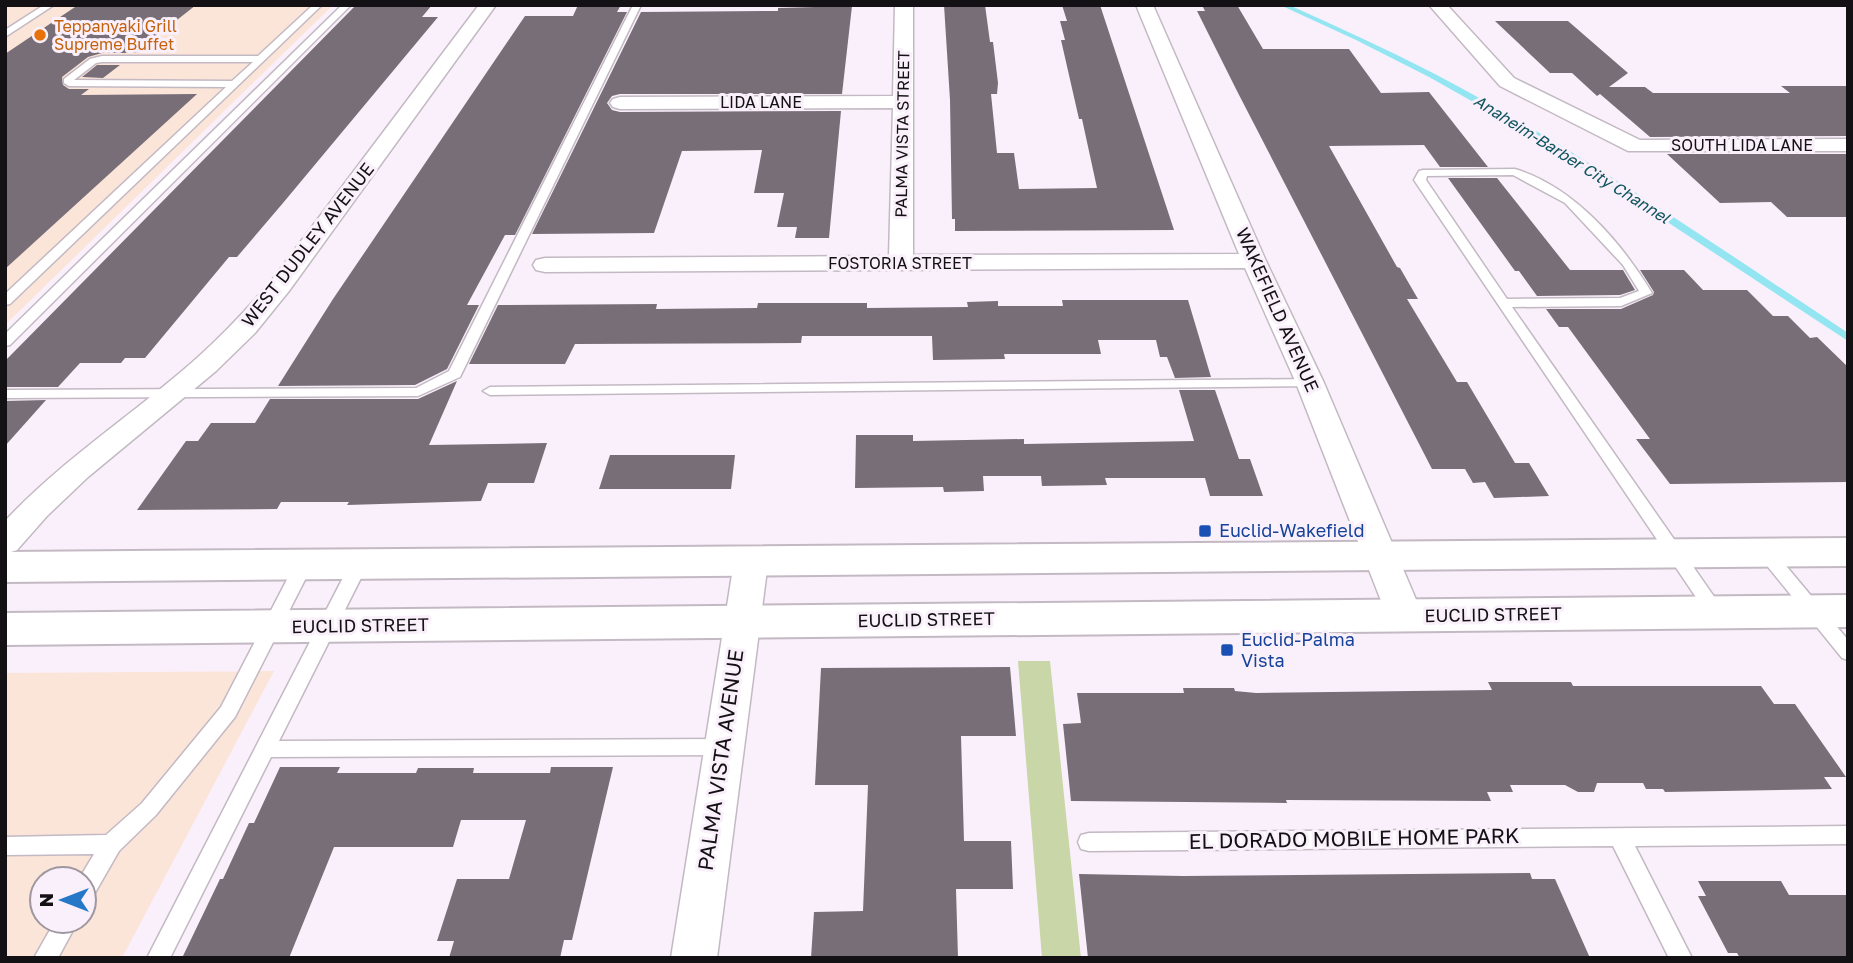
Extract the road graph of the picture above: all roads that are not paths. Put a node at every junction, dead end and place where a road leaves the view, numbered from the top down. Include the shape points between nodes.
1 (50, 5) edge
2 (318, 5) edge
3 (347, 5) edge
4 (488, 5) edge
5 (638, 5) edge
6 (904, 5) edge
7 (1144, 5) edge
8 (1437, 5) edge
9 (5, 34) edge
10 (261, 59) junction
11 (235, 84) junction
12 (903, 102) junction
13 (620, 103) dead end
14 (1848, 145) edge
15 (1254, 261) junction
16 (901, 263) junction
17 (545, 265) dead end
18 (5, 301) edge
19 (1503, 303) junction
20 (5, 342) edge
21 (1310, 383) junction
22 (490, 391) dead end
23 (173, 392) junction
24 (5, 394) edge
25 (5, 542) edge
26 (1848, 552) edge
27 (1766, 553) junction
28 (1674, 554) junction
29 (1380, 556) junction
30 (751, 562) junction
31 (303, 566) junction
32 (358, 566) junction
33 (5, 567) edge
34 (1831, 612) edge
35 (1716, 613) junction
36 (1405, 616) junction
37 (741, 622) junction
38 (328, 626) junction
39 (272, 627) junction
40 (5, 629) edge
41 (1848, 653) edge
42 (723, 747) junction
43 (265, 749) junction
44 (1848, 835) edge
45 (1619, 836) junction
46 (1089, 842) dead end
47 (111, 844) junction
48 (5, 846) edge
49 (98, 867) edge
50 (59, 935) edge
51 (45, 958) edge
52 (158, 958) edge
53 (694, 958) edge
54 (1681, 958) edge

1 - 9 lane
2 - 10 lane
3 - 20 lane
4 - 23 street, WEST DUDLEY AVENUE via 280,286 246,327
5 - 23 lane via 455,374 418,392
6 - 12 street, PALMA VISTA STREET
7 - 15 street, WAKEFIELD AVENUE
8 - 14 street, SOUTH LIDA LANE via 1507,82 1636,146
10 - 11 lane
10 - 11 lane via 102,59 67,81
11 - 18 lane
12 - 13 street, LIDA LANE
12 - 16 street, PALMA VISTA STREET
15 - 16 street, FOSTORIA STREET
15 - 21 street, WAKEFIELD AVENUE
16 - 17 street, FOSTORIA STREET
19 - 19 lane via 1621,302 1646,293 1628,263 1569,201 1515,172 1423,173 1420,180
19 - 28 lane
21 - 22 lane
21 - 29 street, WAKEFIELD AVENUE
23 - 24 lane
23 - 25 street, WEST DUDLEY AVENUE via 77,470
26 - 27 main road
27 - 28 main road
27 - 34 lane
28 - 29 main road
28 - 35 lane
29 - 30 main road
29 - 36 street, WAKEFIELD AVENUE
30 - 32 main road
30 - 37 street, PALMA VISTA AVENUE
31 - 32 main road
31 - 33 main road
31 - 39 lane
32 - 38 lane
34 - 35 main road, EUCLID STREET
34 - 41 lane
35 - 36 main road, EUCLID STREET
36 - 37 main road, EUCLID STREET
37 - 38 main road, EUCLID STREET
37 - 42 street, PALMA VISTA AVENUE
38 - 39 main road, EUCLID STREET
38 - 43 lane
39 - 40 main road, EUCLID STREET
39 - 47 lane via 228,712 149,808
42 - 43 lane
42 - 53 street, PALMA VISTA AVENUE
43 - 52 lane
44 - 45 lane, EL DORADO MOBILE HOME PARK
45 - 46 lane, EL DORADO MOBILE HOME PARK
45 - 54 lane
47 - 48 lane
47 - 49 lane
50 - 51 lane

